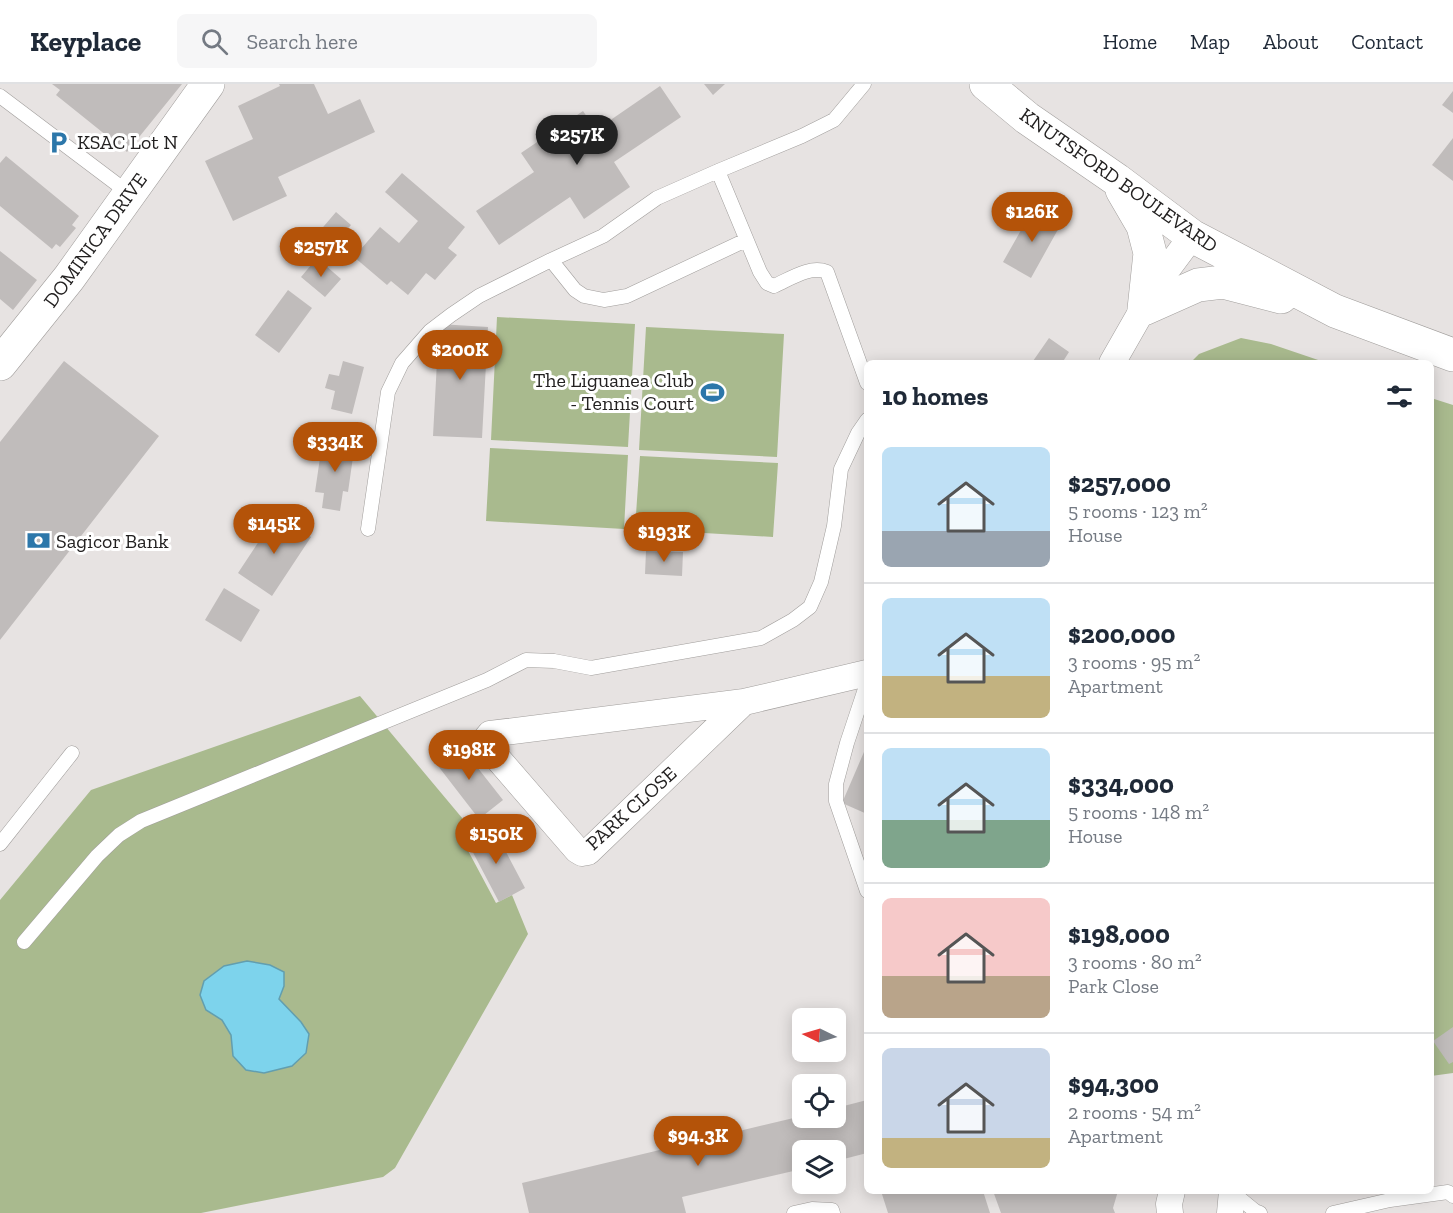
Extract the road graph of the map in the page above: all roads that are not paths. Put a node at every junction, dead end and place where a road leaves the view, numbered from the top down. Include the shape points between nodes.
1 (208, 84) edge
2 (864, 84) edge
3 (986, 84) edge
4 (0, 96) edge
5 (718, 171) junction
6 (1117, 180) junction
7 (130, 194) junction
8 (1192, 236) junction
9 (746, 240) junction
10 (551, 260) junction
11 (1144, 309) junction
12 (1335, 311) junction
13 (1453, 355) edge
14 (1114, 360) edge
15 (0, 364) edge
16 (864, 375) edge
17 (864, 424) edge
18 (368, 529) dead end
19 (864, 674) edge
20 (864, 692) edge
21 (744, 702) junction
22 (72, 753) dead end
23 (0, 844) edge
24 (864, 882) edge
25 (24, 942) dead end
26 (1171, 1194) edge
27 (1232, 1194) edge
28 (1235, 1194) edge
29 (1433, 1194) edge
30 (1434, 1194) edge
31 (1453, 1196) edge
32 (794, 1213) edge
33 (833, 1213) edge
34 (1170, 1213) edge
35 (1230, 1213) edge
36 (1260, 1213) edge
37 (1333, 1213) edge

1 - 7 main road, DOMINICA DRIVE
2 - 5 lane via 834,120
3 - 6 main road, KNUTSFORD BOULEVARD via 1027,118
4 - 7 lane
5 - 9 lane
5 - 10 lane via 657,198 603,236
6 - 8 main road, KNUTSFORD BOULEVARD
6 - 11 main road via 1143,226 1150,253
7 - 15 main road, DOMINICA DRIVE
8 - 11 street via 1160,279
8 - 12 main road, KNUTSFORD BOULEVARD
9 - 10 lane via 627,296 604,300 575,290
9 - 16 lane via 760,272 774,286 811,270 827,272
10 - 18 lane via 450,315 402,363 388,392
11 - 12 main road via 1198,285 1223,282
11 - 14 street
12 - 13 main road, KNUTSFORD BOULEVARD
17 - 25 lane via 841,469 834,526 821,582 810,607 793,620 761,638 591,668 554,660 526,660 487,680 141,821 118,835 97,856
19 - 21 street, PARK CLOSE
20 - 24 lane via 836,784 836,801
21 - 21 street, PARK CLOSE via 490,734 486,740 487,746 582,853 588,852
22 - 23 lane
26 - 34 street
27 - 35 street
28 - 36 lane
29 - 37 lane
30 - 31 lane via 1448,1192
32 - 33 lane via 812,1209

